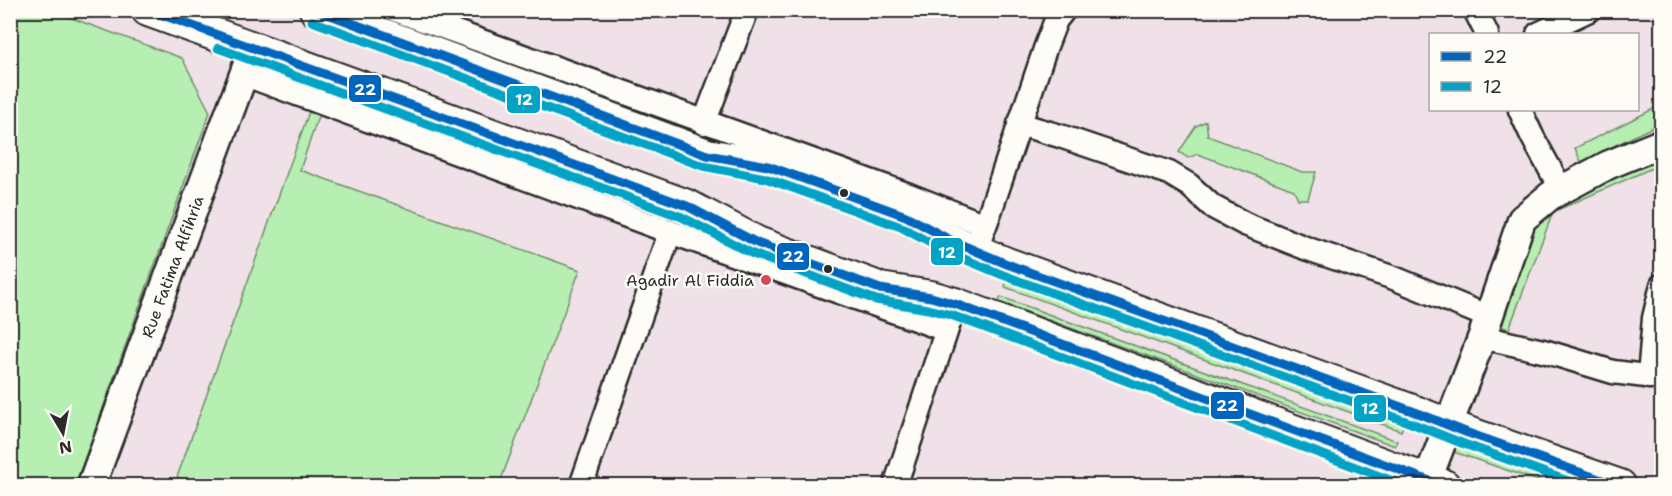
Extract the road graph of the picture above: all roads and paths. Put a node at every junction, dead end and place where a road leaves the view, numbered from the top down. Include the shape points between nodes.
1 (148, 10) edge
2 (316, 10) edge
3 (395, 10) edge
4 (747, 10) edge
5 (1475, 10) edge
6 (1588, 10) edge
7 (1063, 11) edge
8 (1486, 33) edge
9 (1540, 33) edge
10 (248, 61) junction
11 (1520, 111) edge
12 (705, 123) junction
13 (1019, 124) junction
14 (1661, 144) edge
15 (1562, 191) junction
16 (670, 232) junction
17 (980, 238) junction
18 (1662, 285) edge
19 (950, 317) junction
20 (1485, 327) junction
21 (1655, 378) edge
22 (1449, 426) junction
23 (1434, 484) edge
24 (91, 486) edge
25 (581, 486) edge
26 (895, 486) edge
27 (1620, 486) edge

1 - 10 main road
2 - 17 main road via 707,154 768,166
3 - 12 street
4 - 12 street
5 - 8 street
6 - 9 street
7 - 13 street via 1051,32
10 - 16 street
10 - 19 main road via 687,206 757,243 880,289 931,297
10 - 24 street, Rue Fatima Alfihria
11 - 15 street
12 - 17 street via 909,195
13 - 17 street
13 - 20 street via 1169,173 1213,207 1245,224 1394,278
14 - 15 street via 1608,165
15 - 20 street via 1522,219
16 - 19 street
16 - 25 street
17 - 22 main road
18 - 21 street via 1654,318
19 - 23 main road
19 - 26 street
20 - 21 street via 1613,372
20 - 22 street
22 - 23 street via 1432,468
22 - 27 main road

